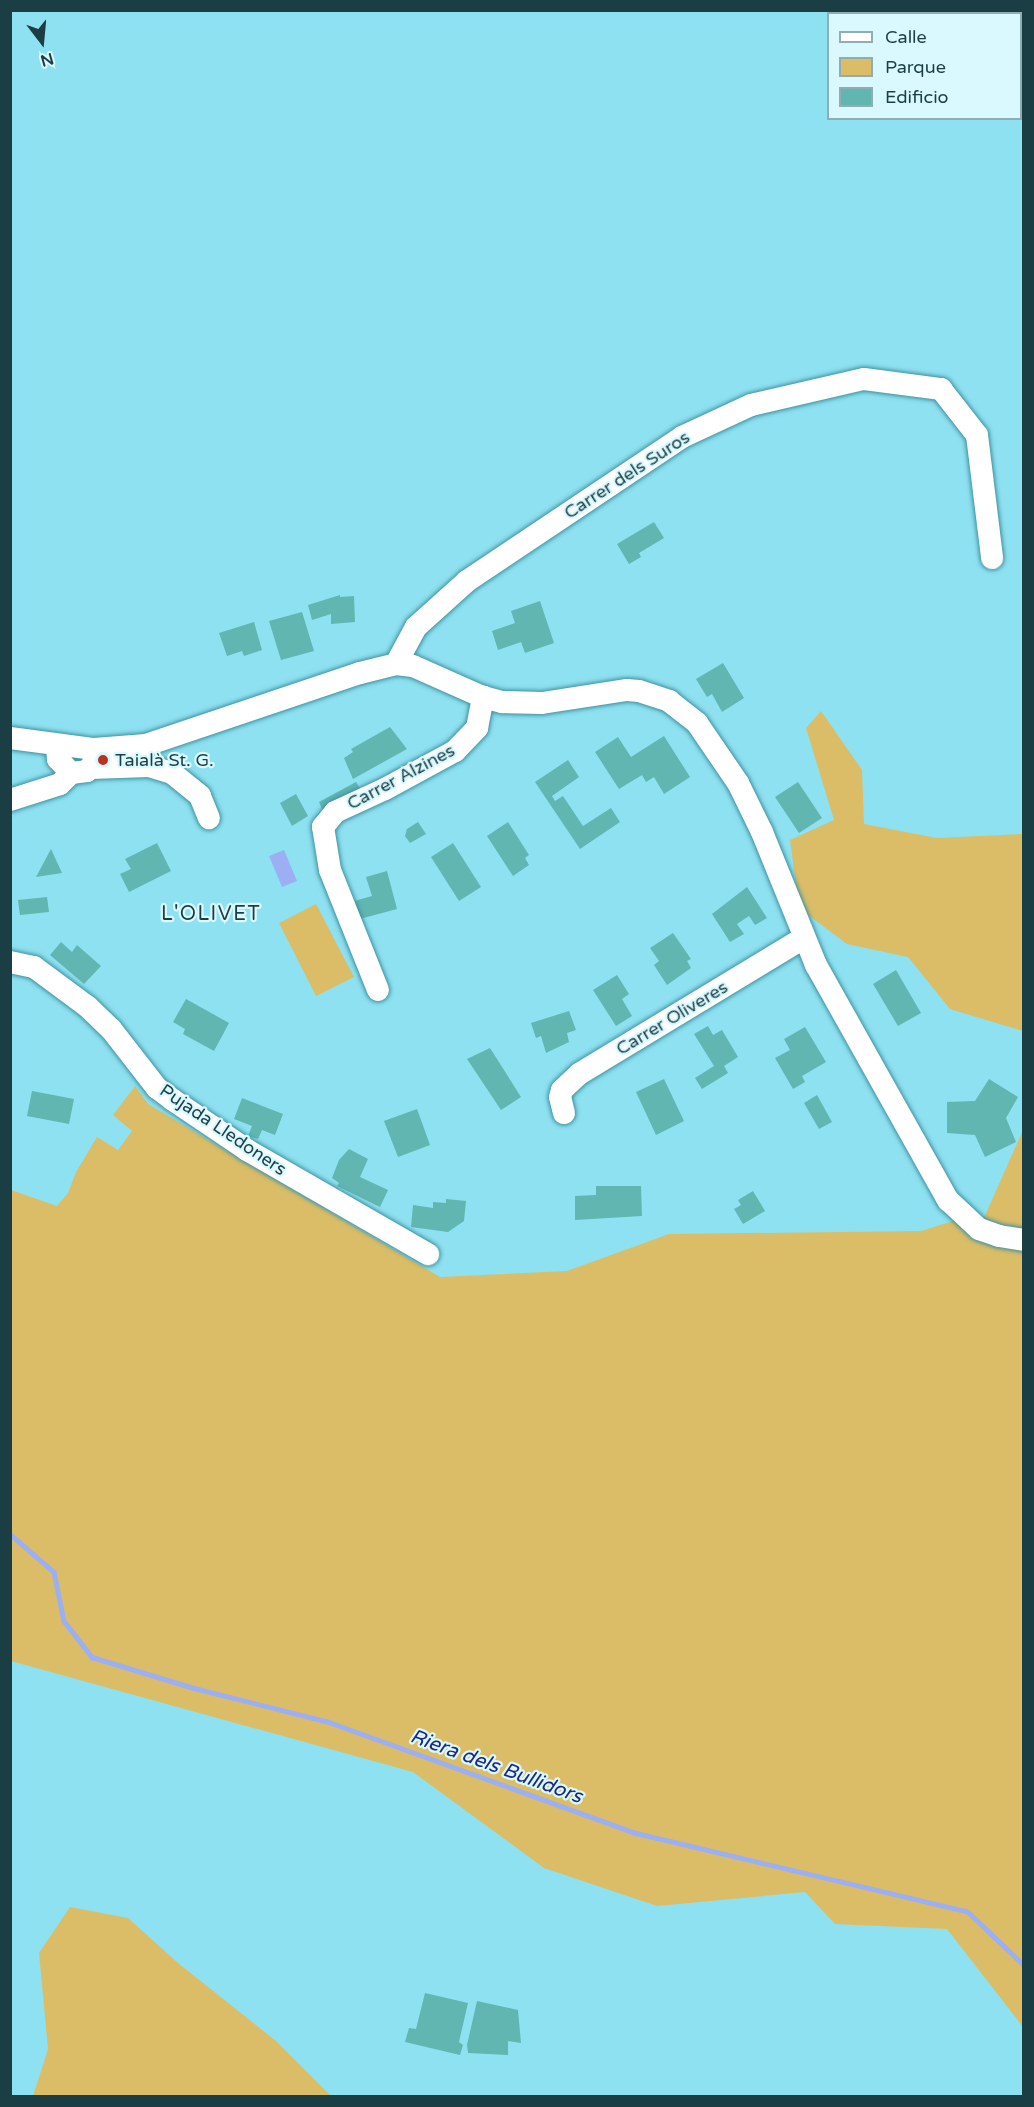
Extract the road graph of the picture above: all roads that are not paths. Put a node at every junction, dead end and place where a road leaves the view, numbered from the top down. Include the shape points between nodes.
1 (992, 558) dead end
2 (396, 664) junction
3 (483, 697) junction
4 (10, 738) edge
5 (57, 746) junction
6 (86, 763) junction
7 (10, 800) edge
8 (209, 818) dead end
9 (804, 938) junction
10 (10, 962) edge
11 (378, 990) dead end
12 (564, 1113) dead end
13 (1023, 1240) edge
14 (428, 1254) dead end

1 - 2 street, Carrer dels Suros via 977,435 942,389 864,379 751,405 682,437 467,581 416,627
2 - 3 street via 413,666
2 - 6 street
3 - 9 street via 524,704 639,691 685,711 715,746 748,803
3 - 11 street, Carrer Alzines via 477,728 455,751 335,812 323,827 330,870
4 - 5 street
5 - 6 street
5 - 6 street via 58,759
6 - 7 street via 60,784
6 - 8 street via 149,766 172,773 200,796
9 - 12 street, Carrer Oliveres via 579,1074 562,1090
9 - 13 street via 948,1200 979,1229
10 - 14 street, Pujada Lledoners via 34,967 88,1007 111,1029 157,1088 173,1100 247,1150

